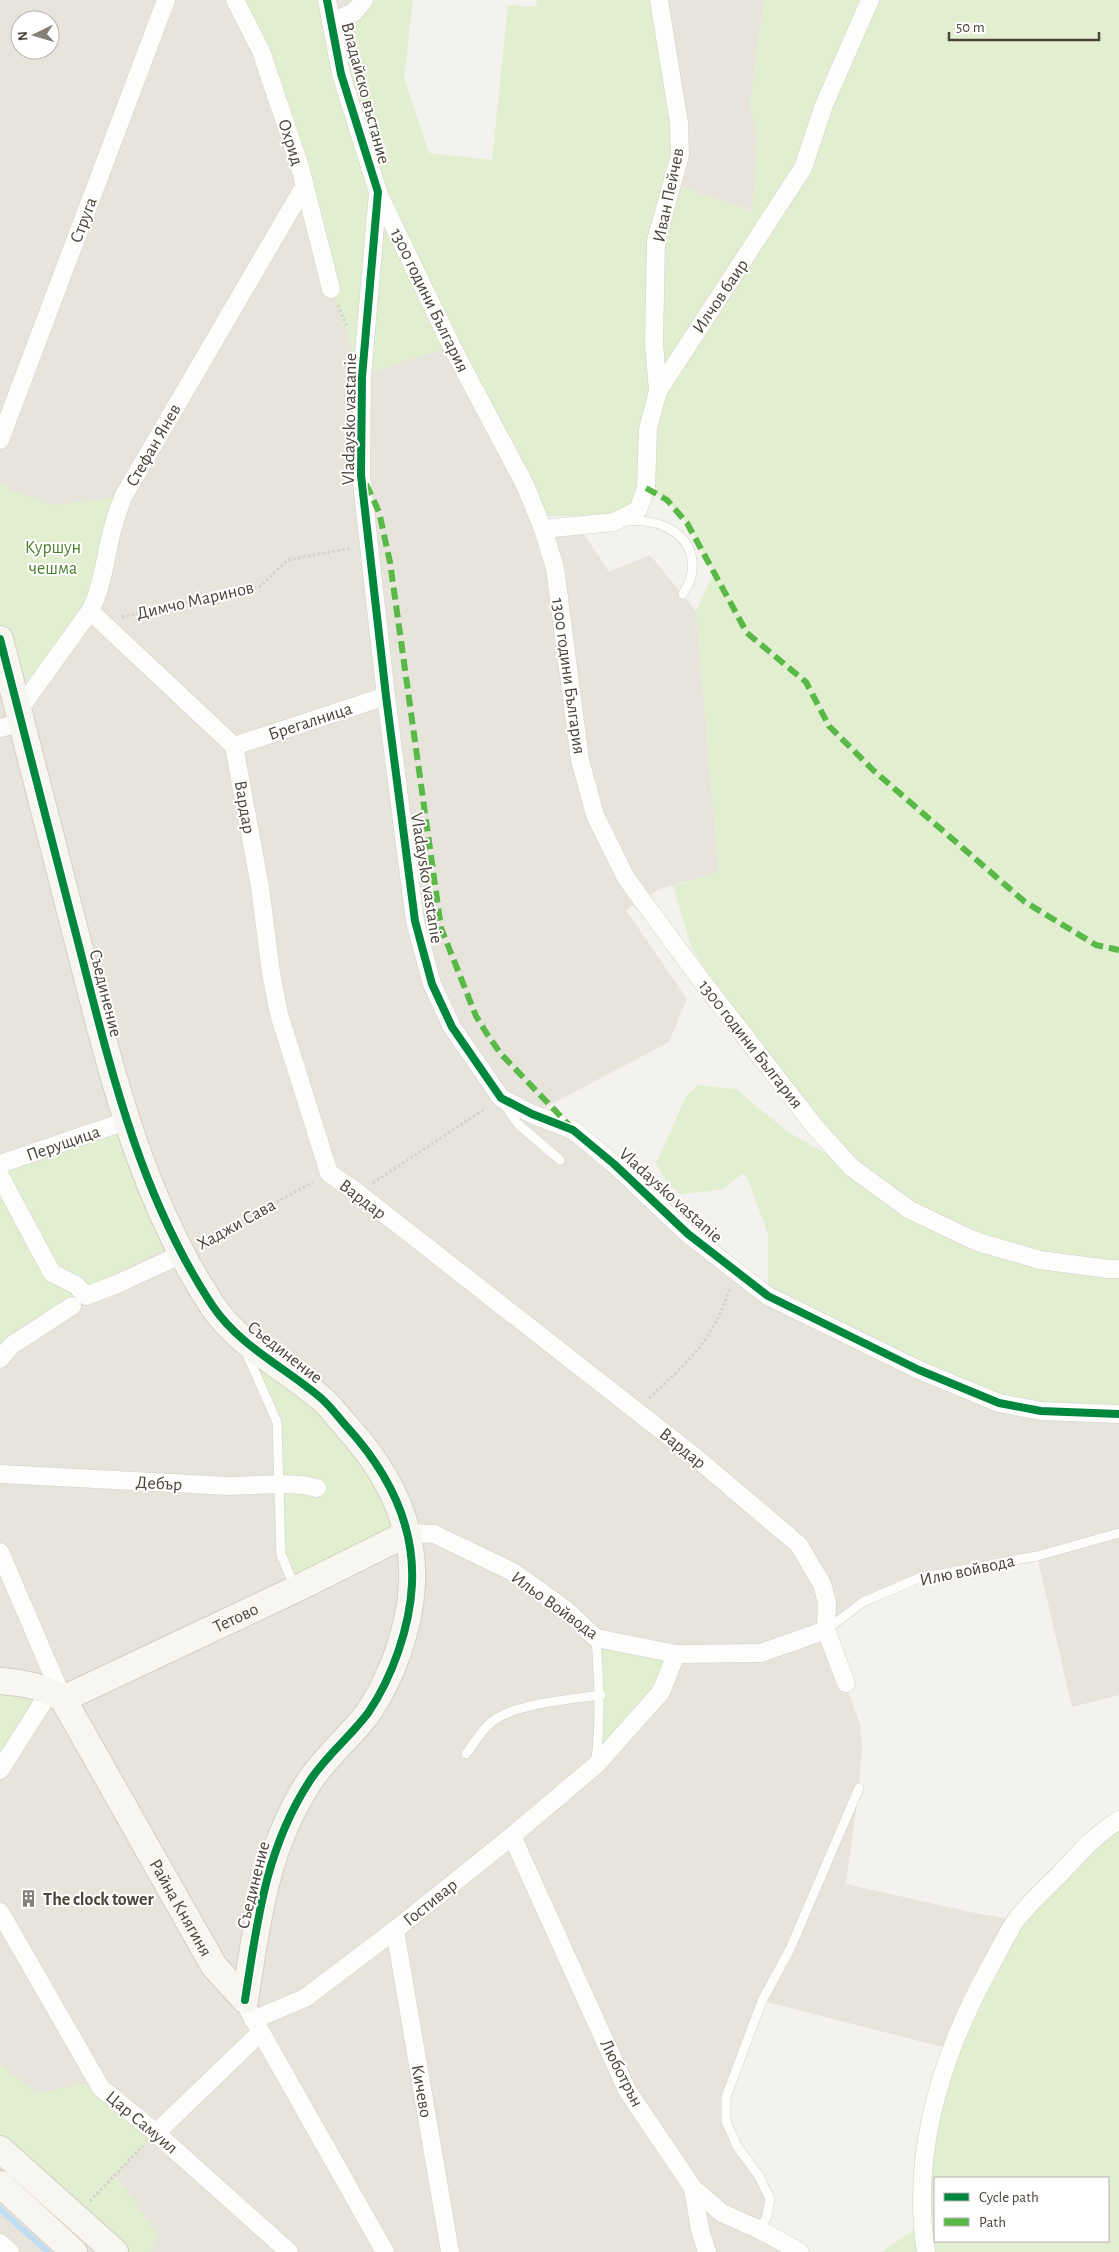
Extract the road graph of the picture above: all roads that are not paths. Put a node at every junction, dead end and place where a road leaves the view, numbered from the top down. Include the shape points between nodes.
1 (166, 0) edge
2 (235, 0) edge
3 (327, 0) edge
4 (364, 0) edge
5 (659, 0) edge
6 (870, 0) edge
7 (331, 22) junction
8 (305, 185) junction
9 (378, 192) junction
10 (331, 289) dead end
11 (658, 391) junction
12 (0, 440) edge
13 (614, 522) junction
14 (543, 529) junction
15 (683, 594) dead end
16 (96, 616) junction
17 (0, 639) edge
18 (386, 696) junction
19 (13, 721) edge
20 (234, 746) junction
21 (500, 1098) junction
22 (126, 1121) junction
23 (560, 1160) dead end
24 (0, 1164) edge
25 (0, 1176) edge
26 (182, 1254) junction
27 (1119, 1268) edge
28 (79, 1301) junction
29 (242, 1340) junction
30 (0, 1359) edge
31 (1119, 1414) edge
32 (0, 1474) edge
33 (280, 1484) junction
34 (317, 1488) dead end
35 (408, 1533) junction
36 (1119, 1533) edge
37 (0, 1552) edge
38 (298, 1588) junction
39 (826, 1630) junction
40 (596, 1638) junction
41 (676, 1654) junction
42 (0, 1681) edge
43 (846, 1683) dead end
44 (56, 1695) junction
45 (601, 1695) junction
46 (466, 1754) dead end
47 (596, 1766) junction
48 (0, 1770) edge
49 (860, 1788) dead end
50 (1119, 1820) edge
51 (512, 1836) junction
52 (0, 1912) edge
53 (395, 1930) junction
54 (253, 2018) junction
55 (156, 2133) junction
56 (0, 2148) edge
57 (0, 2184) edge
58 (693, 2188) junction
59 (760, 2230) junction
60 (0, 2243) edge
61 (10, 2252) edge
62 (74, 2252) edge
63 (115, 2252) edge
64 (289, 2252) edge
65 (385, 2252) edge
66 (450, 2252) edge
67 (707, 2252) edge
68 (800, 2252) edge
69 (926, 2252) edge

1 - 12 street, Струга
2 - 8 street, Охрид via 261,51
3 - 7 street, Владайско въстание
4 - 7 street via 354,12
5 - 11 street, Иван Пейчев via 679,123 680,155 656,241 654,344
6 - 11 street, Илчов баир via 824,105 803,168
7 - 9 street, Владайско въстание via 341,74
8 - 10 street, Охрид
8 - 16 street, Стефан Янев via 123,497 96,600
9 - 14 street, 1300 години България via 452,347 526,485
9 - 18 street, Vladaysko vastanie via 362,377 361,475
11 - 13 street, Илчов баир via 648,429 646,488 638,510
13 - 14 street, Илчов баир
13 - 15 lane via 644,520 680,534 691,554 691,577
14 - 27 street, 1300 години България via 555,568 580,760 596,815 626,878 815,1127 851,1167 910,1210 967,1237 1040,1260
16 - 19 street, Стефан Янев
16 - 20 street
17 - 19 street, Съединение
18 - 20 street, Брегалница
18 - 21 street, Vladaysko vastanie via 415,921 432,984 452,1027
19 - 22 street, Съединение
20 - 39 street, Вардар via 279,1014 329,1173 694,1456 799,1545 822,1584
21 - 23 lane via 518,1124
21 - 31 street, Vladaysko vastanie via 573,1130 688,1234 768,1296 919,1370 999,1403 1041,1410
22 - 24 street, Перущица
22 - 26 street, Съединение
25 - 28 street via 52,1273 76,1285
26 - 28 street, Хаджи Сава
26 - 29 street, Съединение via 214,1308
28 - 30 street, Хаджи Сава via 12,1345
29 - 33 lane via 277,1422
29 - 35 street, Съединение via 323,1400 371,1454 399,1504
32 - 33 street, Дебър via 229,1486
33 - 34 street, Дебър
33 - 38 lane via 281,1554
35 - 38 street, Тетово
35 - 40 street, Ильо Войвода via 434,1534 513,1572 565,1609
35 - 54 street, Съединение via 412,1581 409,1613 394,1664 369,1712 309,1781 276,1844 259,1910
36 - 39 lane, Илю войвода via 1038,1556 919,1578 863,1602
37 - 44 street, Райна Княгиня
38 - 44 street, Тетово
39 - 41 street, Ильо Войвода via 761,1652
39 - 43 street
40 - 41 street, Ильо Войвода
40 - 45 lane
41 - 47 street, Гостивар via 662,1692
42 - 44 street via 29,1683
44 - 48 street
44 - 54 street, Райна Княгиня via 214,1966
45 - 46 lane via 521,1709 499,1717 484,1729
45 - 47 lane
47 - 51 street, Гостивар
49 - 59 lane via 790,1949 762,2001 726,2097 726,2121 737,2146 759,2176 770,2199
50 - 69 street via 1096,1835 1016,1920 982,1981 950,2050 935,2097 925,2149 921,2224
51 - 53 street, Гостивар
51 - 58 street, Люботрън via 627,2090
52 - 55 street, Цар Самуил via 101,2088
53 - 54 street, Гостивар via 305,1998
53 - 66 street, Кичево
54 - 55 street, Гостивар
54 - 65 street, Райна Княгиня
55 - 64 street, Цар Самуил
56 - 63 street
57 - 62 street
58 - 59 street, Люботрън via 722,2213
58 - 67 street
59 - 68 street, Люботрън
60 - 61 street

